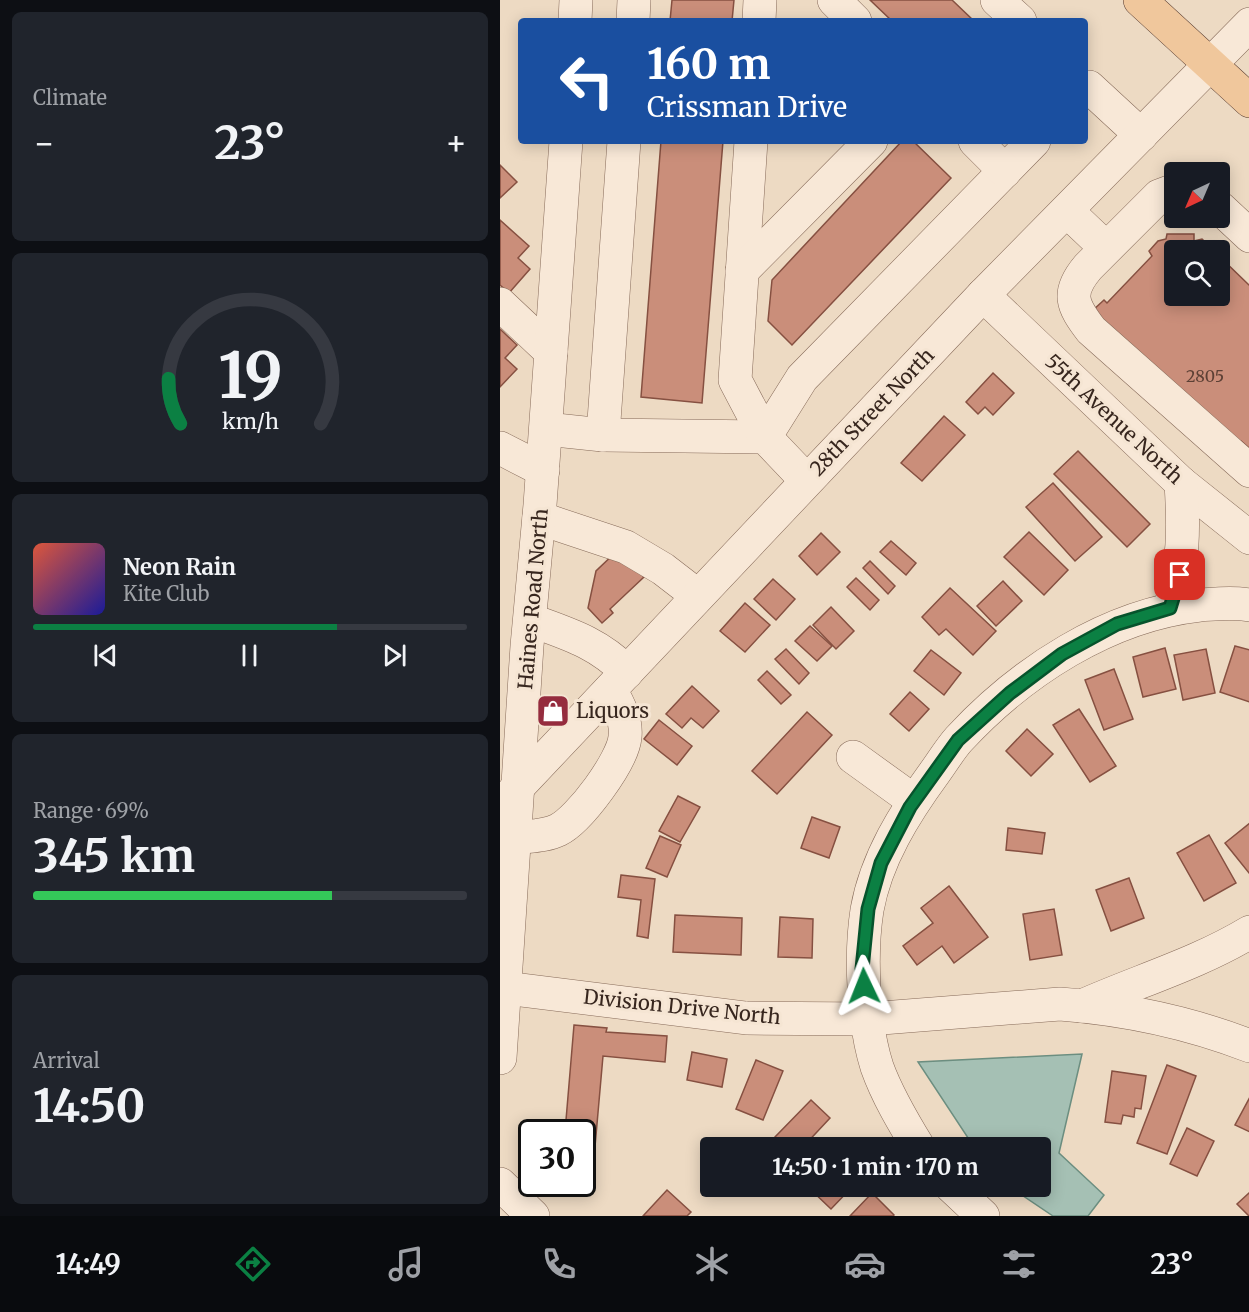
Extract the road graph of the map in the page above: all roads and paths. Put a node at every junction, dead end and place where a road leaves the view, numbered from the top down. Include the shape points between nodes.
1 (576, 0) edge
2 (634, 0) edge
3 (760, 0) edge
4 (834, 0) edge
5 (998, 0) edge
6 (1140, 0) edge
7 (575, 18) edge
8 (633, 18) edge
9 (759, 18) edge
10 (852, 18) edge
11 (1016, 18) edge
12 (1250, 24) edge
13 (1211, 64) junction
14 (1088, 89) edge
15 (1250, 101) edge
16 (1141, 135) junction
17 (566, 144) edge
18 (624, 144) edge
19 (751, 144) edge
20 (868, 144) edge
21 (978, 144) edge
22 (1031, 144) edge
23 (1005, 171) junction
24 (1164, 194) edge
25 (1067, 211) junction
26 (1230, 217) edge
27 (1250, 236) edge
28 (1106, 248) junction
29 (742, 272) junction
30 (983, 295) junction
31 (500, 304) edge
32 (551, 352) junction
33 (546, 429) junction
34 (603, 435) junction
35 (766, 437) junction
36 (500, 448) edge
37 (543, 470) junction
38 (1250, 471) edge
39 (806, 480) junction
40 (1181, 483) junction
41 (539, 518) junction
42 (1250, 538) edge
43 (698, 596) junction
44 (1250, 605) edge
45 (1170, 608) junction
46 (530, 620) junction
47 (618, 681) junction
48 (853, 757) dead end
49 (510, 796) edge
50 (914, 801) junction
51 (516, 838) junction
52 (505, 912) edge
53 (1250, 932) edge
54 (504, 972) edge
55 (1082, 1006) junction
56 (869, 1019) junction
57 (1250, 1046) edge
58 (500, 1058) edge
59 (912, 1137) edge
60 (500, 1184) edge
61 (963, 1197) edge
62 (533, 1216) edge
63 (983, 1216) edge

1 - 7 street
2 - 8 street
3 - 9 street
4 - 10 street
5 - 11 street
6 - 13 main road
12 - 13 street, 28th Street North
13 - 15 main road
13 - 16 street, 28th Street North
14 - 16 street
16 - 25 street, 28th Street North
17 - 32 street, Haines Road North
18 - 34 street
19 - 29 street
20 - 29 street
21 - 23 street
22 - 23 street
23 - 35 street via 802,378
24 - 28 street
25 - 28 street
25 - 30 street, 28th Street North
26 - 27 street
28 - 38 street via 1078,278 1072,292 1082,317 1091,330
29 - 35 street via 735,380
30 - 39 street, 28th Street North
30 - 40 street, 55th Avenue North
31 - 32 street
32 - 33 street, Haines Road North
33 - 34 street
33 - 37 street, Haines Road North
34 - 35 street
35 - 39 street
36 - 37 street
37 - 41 street, Haines Road North
39 - 43 street, 28th Street North
40 - 42 street, 55th Avenue North
40 - 45 street via 1185,536 1180,575
41 - 43 street via 626,547 664,569
41 - 46 street, Haines Road North
43 - 47 street, 28th Street North
44 - 45 street via 1234,602
45 - 50 street via 1117,624 1062,654 1010,693 958,740
46 - 47 street via 590,642 608,653
46 - 49 street, Haines Road North
47 - 49 street, 28th Street North
47 - 51 street via 625,739 617,759 568,824 556,831
48 - 50 street
49 - 51 street, Haines Road North
50 - 56 street via 881,863 868,909 862,969
51 - 52 street, Haines Road North
52 - 54 street, Haines Road North
53 - 55 street via 1161,976
54 - 56 street, Division Drive North via 746,1018
54 - 58 street, Haines Road North
55 - 56 street, Division Drive North via 1060,1004
55 - 57 street, Division Drive North via 1194,1026
56 - 59 street via 877,1066
60 - 62 street
61 - 63 street

